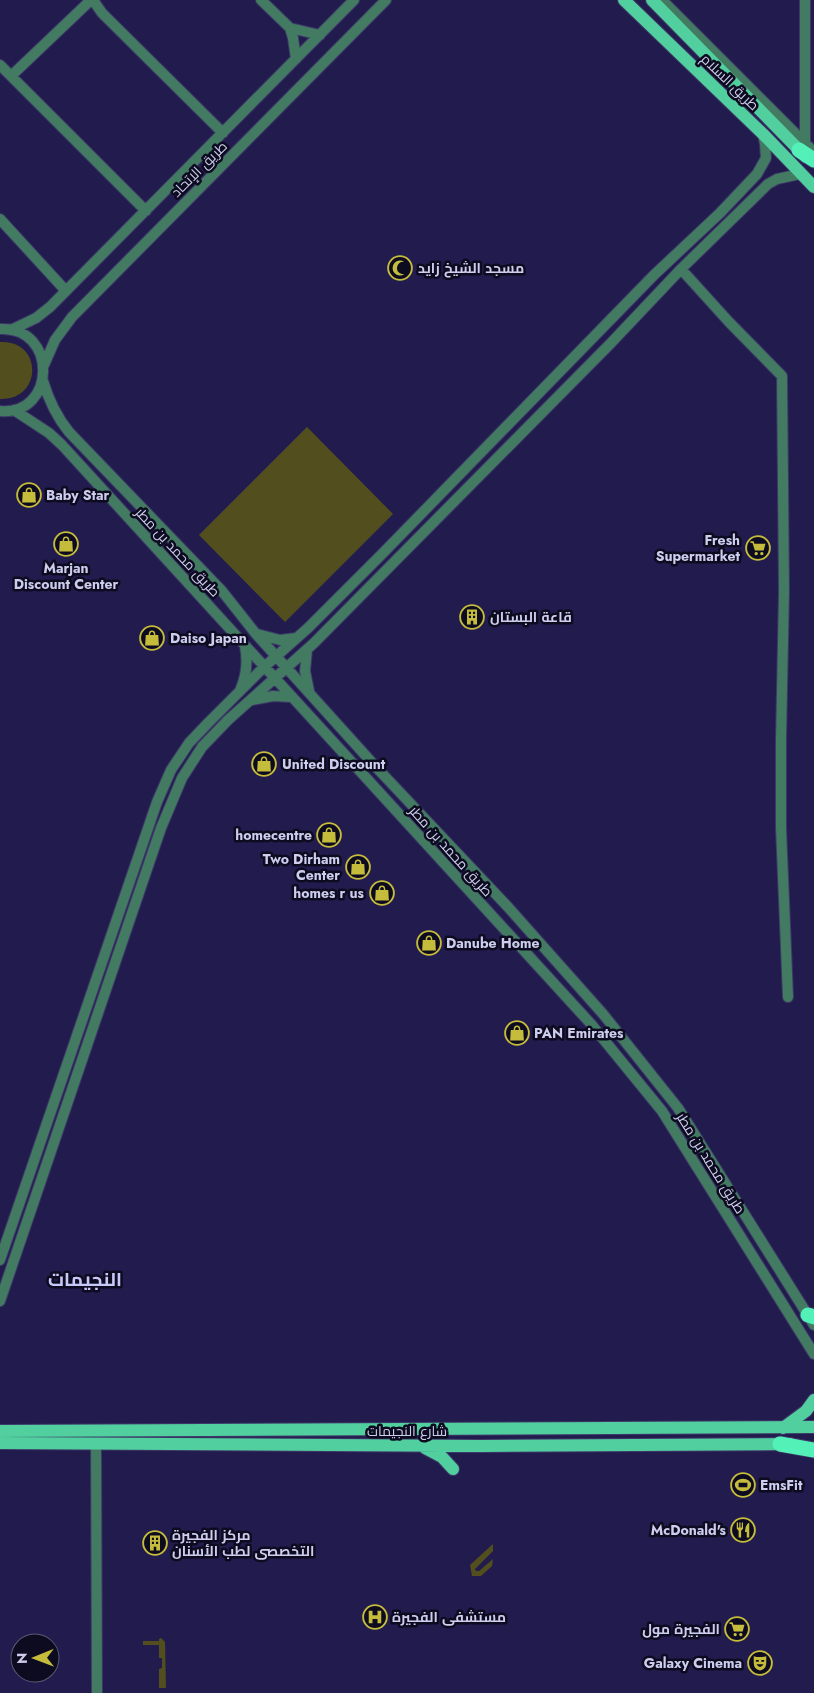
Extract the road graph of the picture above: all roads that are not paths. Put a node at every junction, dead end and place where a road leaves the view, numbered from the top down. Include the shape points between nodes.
1 (92, 0) edge
2 (261, 0) edge
3 (354, 0) edge
4 (386, 0) edge
5 (624, 0) edge
6 (652, 0) edge
7 (662, 0) edge
8 (805, 0) edge
9 (290, 28) junction
10 (689, 32) junction
11 (320, 36) junction
12 (296, 59) junction
13 (0, 65) edge
14 (11, 76) junction
15 (223, 133) junction
16 (763, 134) junction
17 (806, 149) edge
18 (814, 160) edge
19 (814, 165) edge
20 (800, 174) junction
21 (814, 187) edge
22 (146, 211) junction
23 (716, 216) junction
24 (0, 219) edge
25 (722, 228) junction
26 (681, 269) junction
27 (66, 291) junction
28 (0, 329) edge
29 (11, 330) junction
30 (590, 342) junction
31 (596, 357) junction
32 (44, 365) junction
33 (43, 382) junction
34 (14, 410) junction
35 (0, 411) edge
36 (503, 432) junction
37 (504, 449) junction
38 (379, 557) junction
39 (384, 572) junction
40 (256, 634) junction
41 (297, 638) junction
42 (245, 645) junction
43 (307, 650) junction
44 (276, 656) junction
45 (287, 667) junction
46 (264, 668) junction
47 (274, 679) junction
48 (240, 691) junction
49 (309, 692) junction
50 (291, 697) junction
51 (249, 702) junction
52 (788, 997) dead end
53 (0, 1260) edge
54 (0, 1300) edge
55 (812, 1319) edge
56 (814, 1354) edge
57 (814, 1400) edge
58 (814, 1427) edge
59 (782, 1428) junction
60 (0, 1431) edge
61 (0, 1443) edge
62 (96, 1443) junction
63 (814, 1443) edge
64 (780, 1444) junction
65 (420, 1446) junction
66 (814, 1450) edge
67 (453, 1470) dead end
68 (97, 1693) edge

1 - 14 street
1 - 15 street
2 - 9 street
3 - 11 street, طريق اﻹتحاد
4 - 32 street, طريق اﻹتحاد via 72,317 55,340
5 - 16 main road, طريق السلام
6 - 10 main road, طريق السلام
7 - 10 street
8 - 17 street
9 - 11 street
9 - 12 street
10 - 17 main road, طريق السلام
11 - 12 street, طريق اﻹتحاد
12 - 15 street, طريق اﻹتحاد
13 - 14 street
14 - 22 street
15 - 22 street, طريق اﻹتحاد
16 - 20 main road, طريق السلام
16 - 23 street via 766,151 763,166
17 - 18 highway
17 - 19 main road, طريق السلام
20 - 21 main road, طريق السلام
20 - 25 street via 777,178 768,184
22 - 27 street, طريق اﻹتحاد
23 - 25 street via 725,216
23 - 30 street
24 - 27 street
25 - 26 street
26 - 31 street
26 - 52 street via 782,376 781,828
27 - 29 street, طريق اﻹتحاد via 40,315
28 - 29 street
29 - 32 street via 33,342
30 - 31 street via 590,351
30 - 36 street
31 - 37 street
32 - 33 street
33 - 34 street via 29,402
33 - 40 street, طريق محمد بن مطر via 52,407 69,432 222,591
34 - 35 street
34 - 42 street, طريق محمد بن مطر via 62,445
36 - 37 street via 510,436
36 - 38 street
37 - 39 street
38 - 39 street via 377,569
38 - 41 street
39 - 43 street
40 - 41 street via 280,640
40 - 44 street, طريق محمد بن مطر
41 - 44 street
42 - 46 street, طريق محمد بن مطر
42 - 48 street via 247,671
43 - 45 street
43 - 49 street via 305,671
44 - 45 street, طريق محمد بن مطر
44 - 46 street
45 - 47 street
45 - 49 street, طريق محمد بن مطر
46 - 47 street, طريق محمد بن مطر
46 - 48 street
47 - 50 street, طريق محمد بن مطر
47 - 51 street
48 - 53 street via 189,743 171,770 157,802
49 - 55 street, طريق محمد بن مطر via 508,907 603,1014 667,1093
50 - 51 street via 273,696
50 - 56 street, طريق محمد بن مطر via 591,1024 662,1111
51 - 54 street via 202,747 178,786
57 - 59 main road via 806,1411
58 - 59 main road, شارع النجيمات
59 - 60 main road, شارع النجيمات
61 - 62 main road, شارع النجيمات
62 - 65 main road, شارع النجيمات
62 - 68 street
63 - 64 main road, شارع النجيمات
64 - 65 main road, شارع النجيمات
64 - 66 highway
65 - 67 main road via 435,1452

